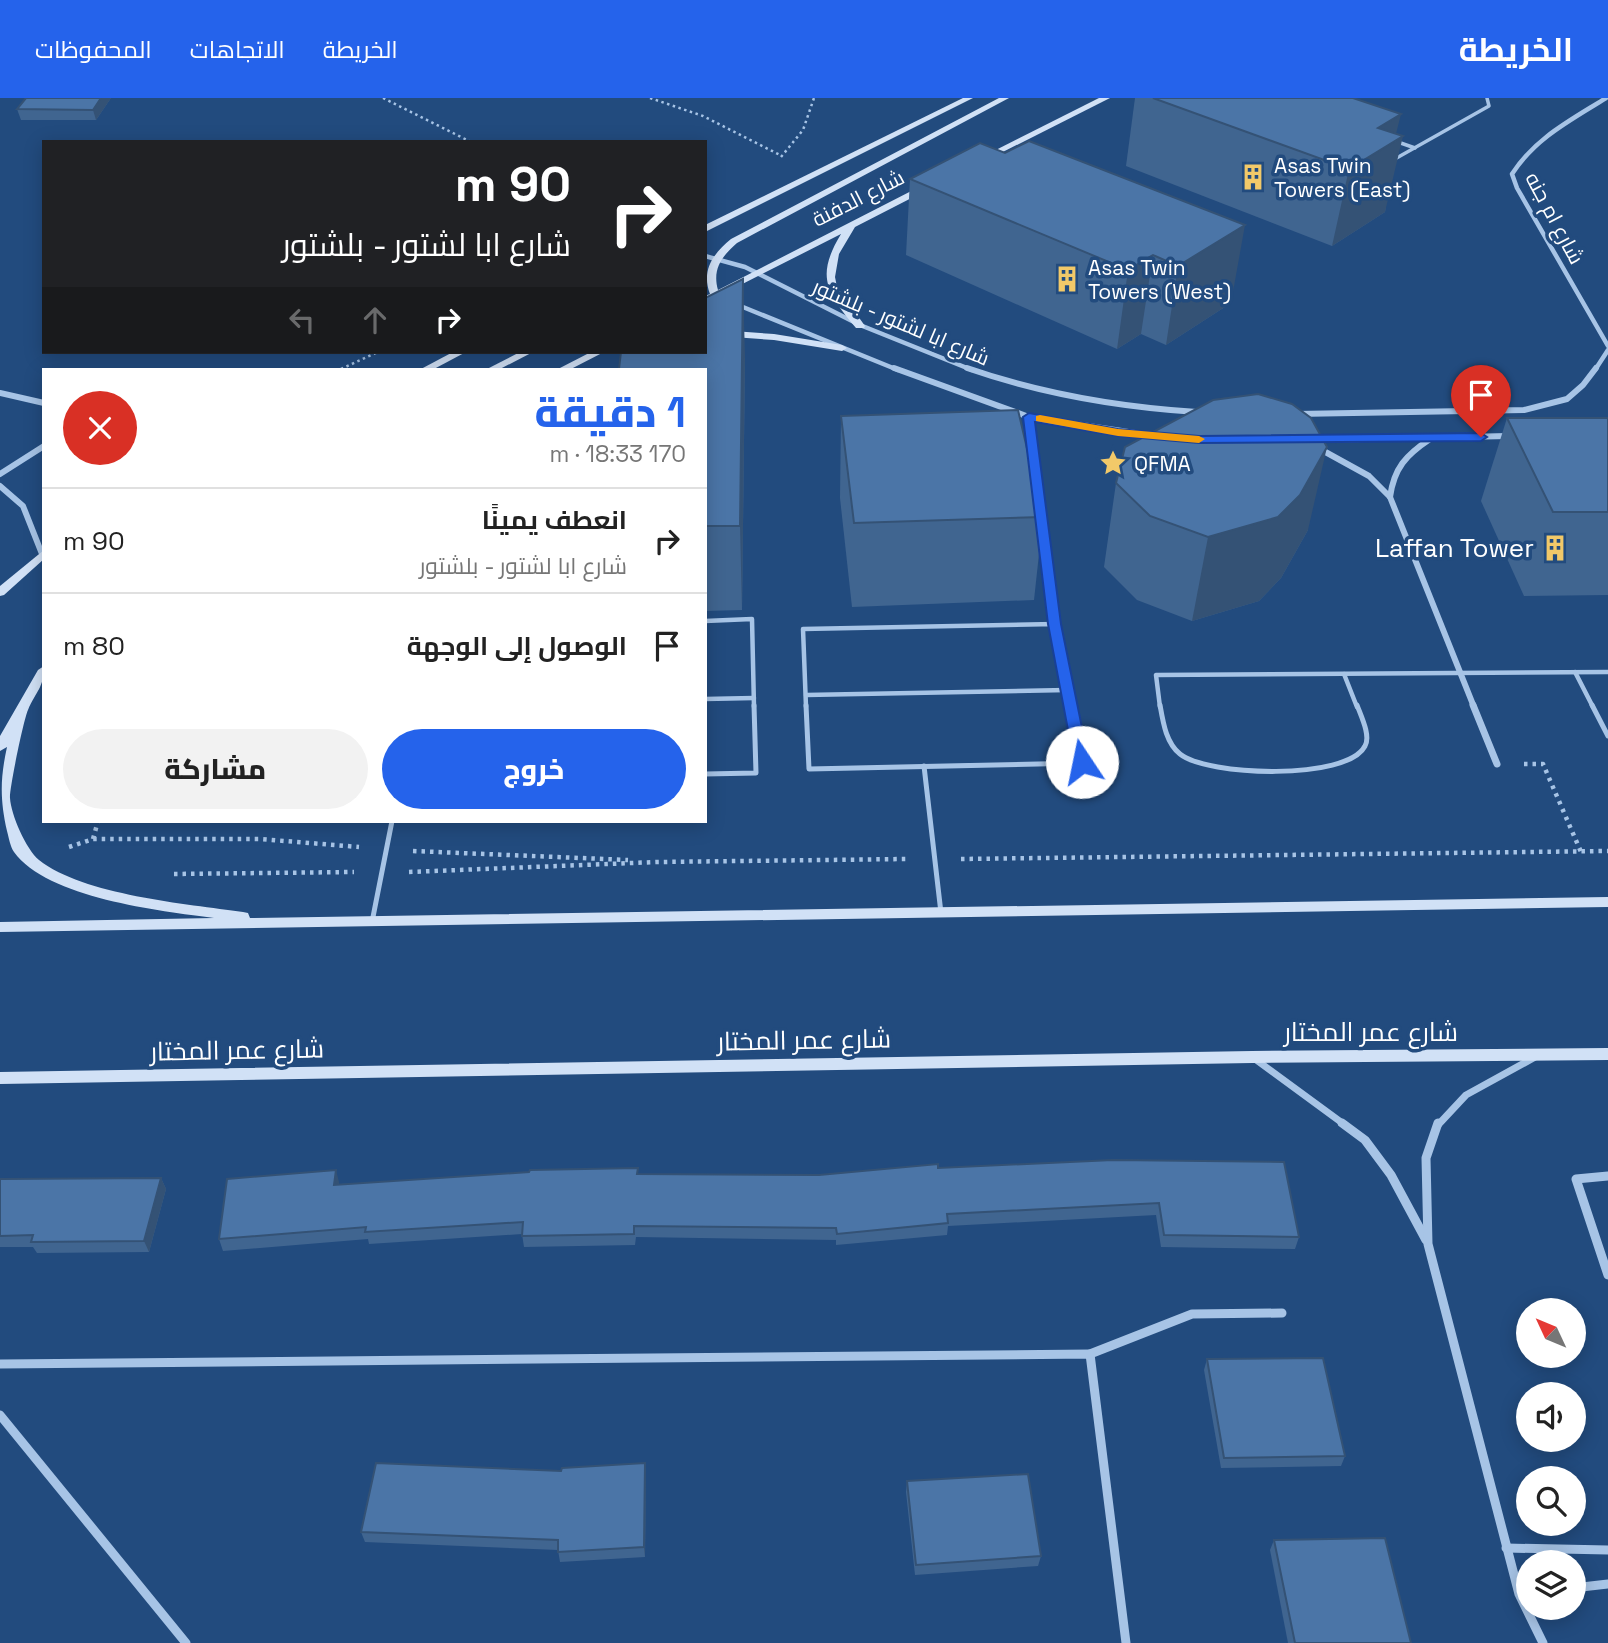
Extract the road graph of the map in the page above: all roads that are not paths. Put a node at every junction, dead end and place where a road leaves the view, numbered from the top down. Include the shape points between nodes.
1 (969, 98) edge
2 (1005, 98) edge
3 (1106, 98) edge
4 (1487, 98) edge
5 (1602, 99) edge
6 (1384, 136) edge
7 (1417, 148) junction
8 (1390, 161) edge
9 (974, 163) edge
10 (937, 181) edge
11 (853, 222) junction
12 (707, 228) edge
13 (707, 256) edge
14 (716, 258) junction
15 (757, 274) junction
16 (715, 298) edge
17 (734, 303) edge
18 (860, 326) junction
19 (707, 332) edge
20 (842, 348) junction
21 (1608, 348) edge
22 (457, 354) edge
23 (524, 354) edge
24 (595, 354) edge
25 (428, 368) edge
26 (494, 368) edge
27 (565, 368) edge
28 (0, 393) edge
29 (42, 403) edge
30 (1208, 413) edge
31 (1294, 414) edge
32 (1029, 417) junction
33 (1158, 436) edge
34 (1512, 436) edge
35 (1430, 439) junction
36 (42, 447) edge
37 (0, 474) edge
38 (0, 486) edge
39 (1390, 497) junction
40 (42, 551) edge
41 (42, 554) edge
42 (0, 592) edge
43 (707, 621) edge
44 (1055, 624) junction
45 (1575, 672) junction
46 (1608, 672) edge
47 (1460, 673) junction
48 (42, 674) edge
49 (1344, 674) junction
50 (1067, 690) junction
51 (806, 695) junction
52 (754, 698) junction
53 (707, 699) edge
54 (20, 712) junction
55 (1608, 736) edge
56 (0, 747) edge
57 (1497, 764) road end
58 (924, 766) junction
59 (707, 775) edge
60 (392, 823) edge
61 (1608, 902) edge
62 (941, 913) junction
63 (372, 922) junction
64 (296, 924) junction
65 (0, 927) edge
66 (1608, 1054) edge
67 (1537, 1056) junction
68 (1252, 1057) junction
69 (0, 1078) edge
70 (1608, 1176) edge
71 (1428, 1244) junction
72 (1608, 1275) edge
73 (1282, 1313) dead end
74 (1090, 1354) junction
75 (0, 1364) edge
76 (0, 1415) edge
77 (1506, 1548) junction
78 (1608, 1550) edge
79 (1516, 1574) edge
80 (1608, 1584) edge
81 (1586, 1587) edge
82 (1534, 1620) edge
83 (186, 1643) edge
84 (1126, 1643) edge
85 (1543, 1643) edge

1 - 12 main road, شارع الدفنة
2 - 14 main road via 746,234
3 - 9 main road
4 - 7 lane via 1489,106
5 - 21 street, شارع ام جنه via 1536,144 1512,174
6 - 7 lane
7 - 8 lane
10 - 11 main road, شارع الدفنة
11 - 15 main road, شارع الدفنة
11 - 18 main road via 831,257 830,275 832,290
13 - 14 street, شارع ابا لشتور - بلشتور
14 - 15 street, شارع ابا لشتور - بلشتور
14 - 16 main road via 709,278
15 - 16 main road, شارع الدفنة
15 - 18 street, شارع ابا لشتور - بلشتور
17 - 20 street, شارع ابا لشتور - بلشتور
18 - 30 street, شارع ابا لشتور - بلشتور via 948,363 1029,388 1111,405
19 - 20 main road
20 - 32 street, شارع ابا لشتور - بلشتور
21 - 31 street via 1586,386 1555,405 1524,410
22 - 25 main road
23 - 26 main road
24 - 27 main road
28 - 29 street
32 - 33 street, شارع ابا لشتور - بلشتور
32 - 44 lane
34 - 35 street
35 - 39 street via 1397,465
35 - 39 street via 1310,442 1356,467
36 - 37 street
38 - 40 street via 23,506
39 - 47 street
41 - 42 main road
43 - 52 lane via 752,620
44 - 50 lane
44 - 51 lane via 803,629
45 - 46 lane
45 - 47 lane
45 - 55 lane
47 - 49 lane
47 - 57 street
48 - 54 main road
49 - 49 lane via 1304,674 1156,675 1167,737 1181,755 1201,765 1256,771 1340,765 1357,758 1366,747 1366,733
50 - 51 lane
50 - 58 lane via 1082,762
51 - 58 lane via 809,769
52 - 53 lane
52 - 59 lane via 756,773
54 - 56 main road
54 - 64 main road via 3,798 19,848 32,862 72,884 154,905
58 - 62 lane
60 - 63 lane
61 - 62 main road
62 - 63 main road
63 - 64 main road
64 - 65 main road
66 - 67 main road, شارع عمر المختار
67 - 68 main road, شارع عمر المختار
67 - 71 street via 1466,1095 1439,1121 1426,1158
68 - 69 main road, شارع عمر المختار
68 - 71 street via 1365,1140 1391,1175
70 - 72 street via 1576,1179
71 - 77 street
73 - 74 street via 1192,1314
74 - 75 street
74 - 84 street
76 - 83 street
77 - 78 street
77 - 79 street
80 - 81 street
82 - 85 street

